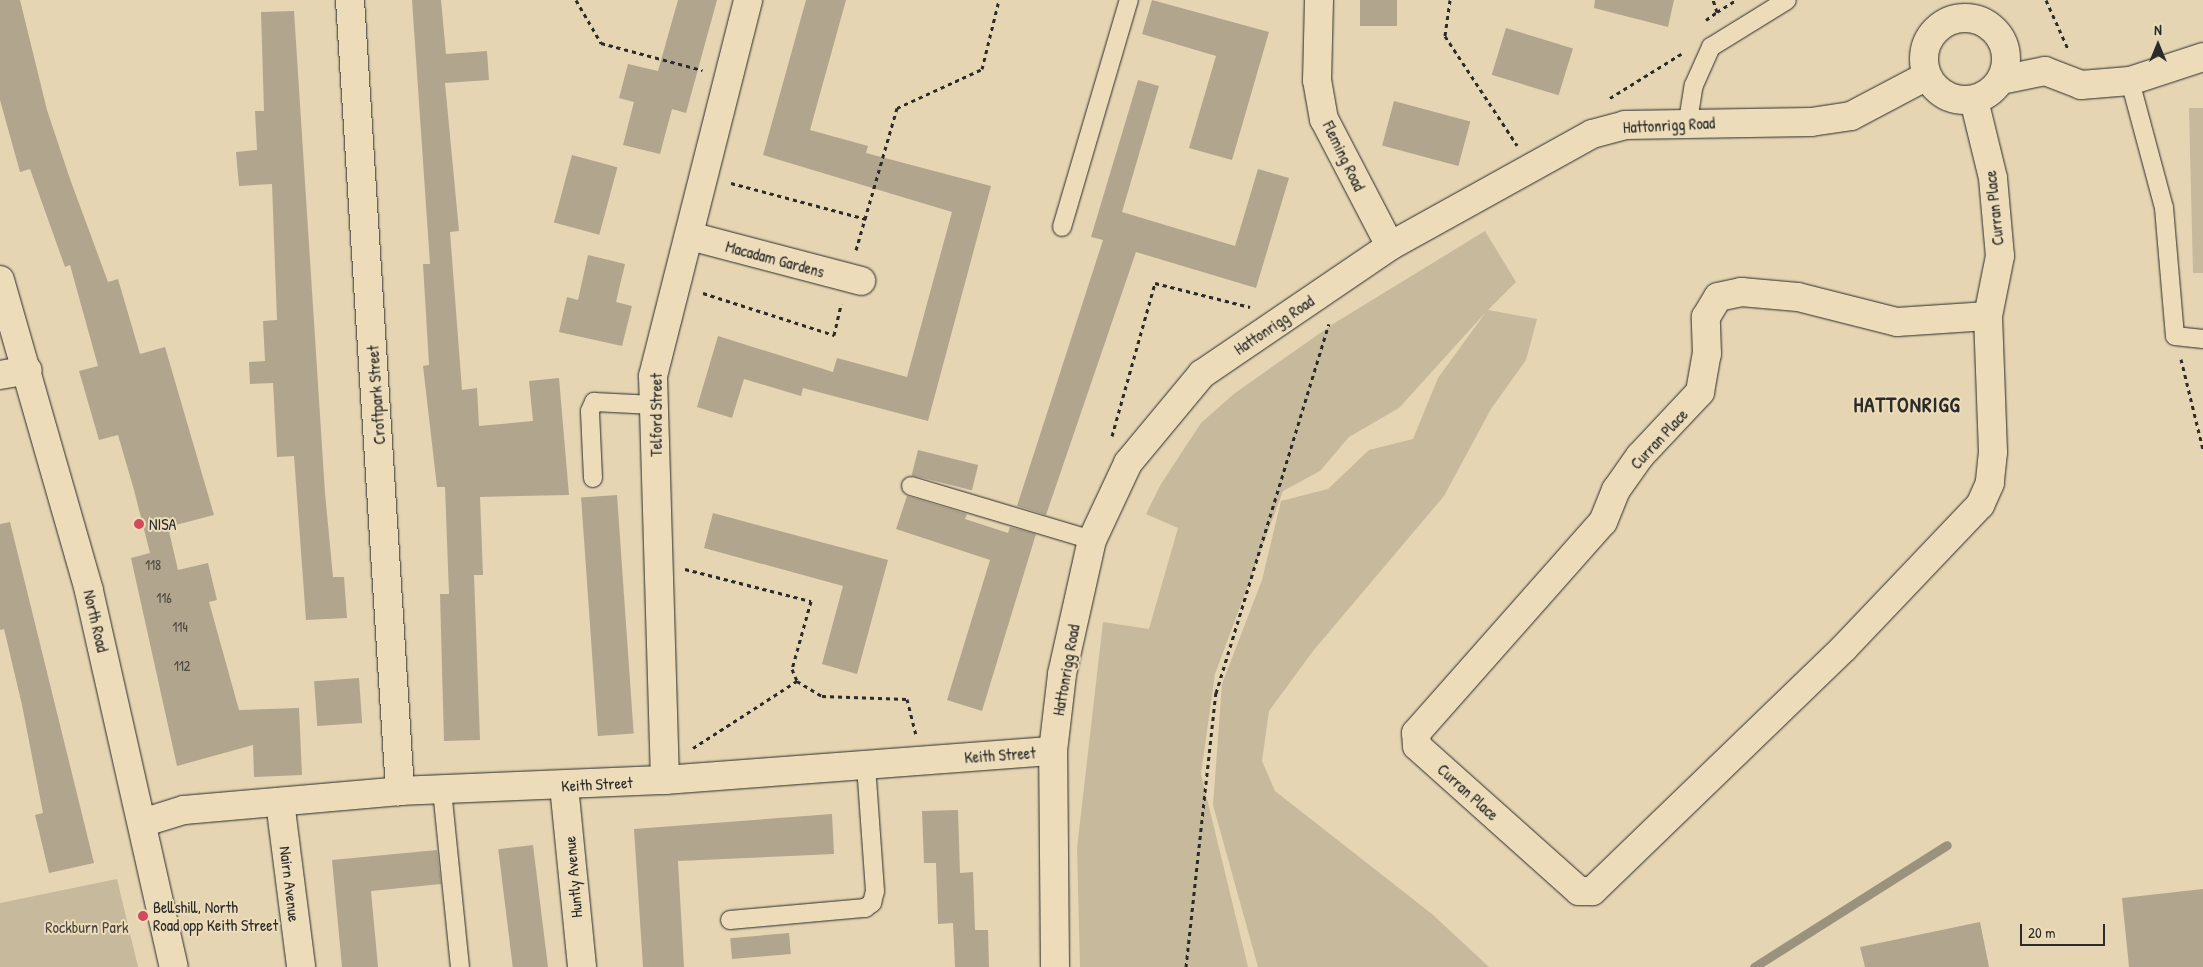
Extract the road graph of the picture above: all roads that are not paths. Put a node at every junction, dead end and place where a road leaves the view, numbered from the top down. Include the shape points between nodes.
1 (350, 0) edge
2 (748, 0) edge
3 (1129, 0) edge
4 (1319, 0) edge
5 (1787, 0) edge
6 (1967, 8) edge
7 (2203, 57) edge
8 (1927, 76) junction
9 (2002, 80) junction
10 (2130, 81) junction
11 (1974, 100) junction
12 (1688, 121) junction
13 (1062, 227) dead end
14 (690, 236) junction
15 (1390, 246) junction
16 (0, 280) edge
17 (854, 280) road end
18 (1988, 316) junction
19 (2203, 339) edge
20 (28, 370) junction
21 (0, 375) edge
22 (654, 405) junction
23 (593, 478) dead end
24 (911, 486) dead end
25 (1092, 540) junction
26 (1053, 751) junction
27 (866, 765) junction
28 (664, 768) junction
29 (564, 786) junction
30 (442, 790) junction
31 (400, 791) junction
32 (280, 802) junction
33 (142, 823) junction
34 (730, 920) dead end
35 (174, 967) edge
36 (301, 967) edge
37 (460, 967) edge
38 (582, 967) edge
39 (1055, 967) edge

1 - 31 street, Croftpark Street
2 - 14 street, Telford Street
3 - 13 lane
4 - 15 street, Fleming Road via 1317,80 1324,119
5 - 12 lane via 1711,47 1694,85
6 - 8 street via 1929,38 1924,62
6 - 9 street via 1999,34 2007,64
7 - 10 street
8 - 11 street via 1952,98
8 - 12 street, Hattonrigg Road via 1851,116 1811,122
9 - 10 street via 2045,71 2081,85
9 - 11 street
10 - 19 lane via 2164,208 2176,336
11 - 18 street, Curran Place via 1993,178 2000,256
12 - 15 street, Hattonrigg Road via 1625,125 1592,134
14 - 17 street, Macadam Gardens
14 - 22 street, Telford Street via 653,376
15 - 25 street, Hattonrigg Road via 1202,374 1128,463
16 - 20 street, North Road
18 - 18 street, Curran Place via 1993,452 1990,483 1980,505 1844,648 1592,892 1579,892 1417,746 1416,733 1603,522 1616,490 1640,456 1700,392 1707,354 1706,317 1718,298 1741,292 1798,296 1852,314 1897,322
20 - 21 street
20 - 33 street, North Road via 89,591
22 - 23 lane via 594,402 590,411
22 - 28 street, Telford Street
24 - 25 lane
25 - 26 street, Hattonrigg Road via 1062,674
26 - 27 street, Keith Street
26 - 39 street, Hattonrigg Road
27 - 28 street, Keith Street
27 - 34 lane via 875,891 872,903 865,908
28 - 29 street, Keith Street
29 - 30 street, Keith Street
29 - 38 street, Huntly Avenue
30 - 31 street, Keith Street
30 - 37 lane
31 - 32 street, Keith Street
32 - 33 street, Keith Street via 184,810
32 - 36 street, Nairn Avenue
33 - 35 street, North Road

